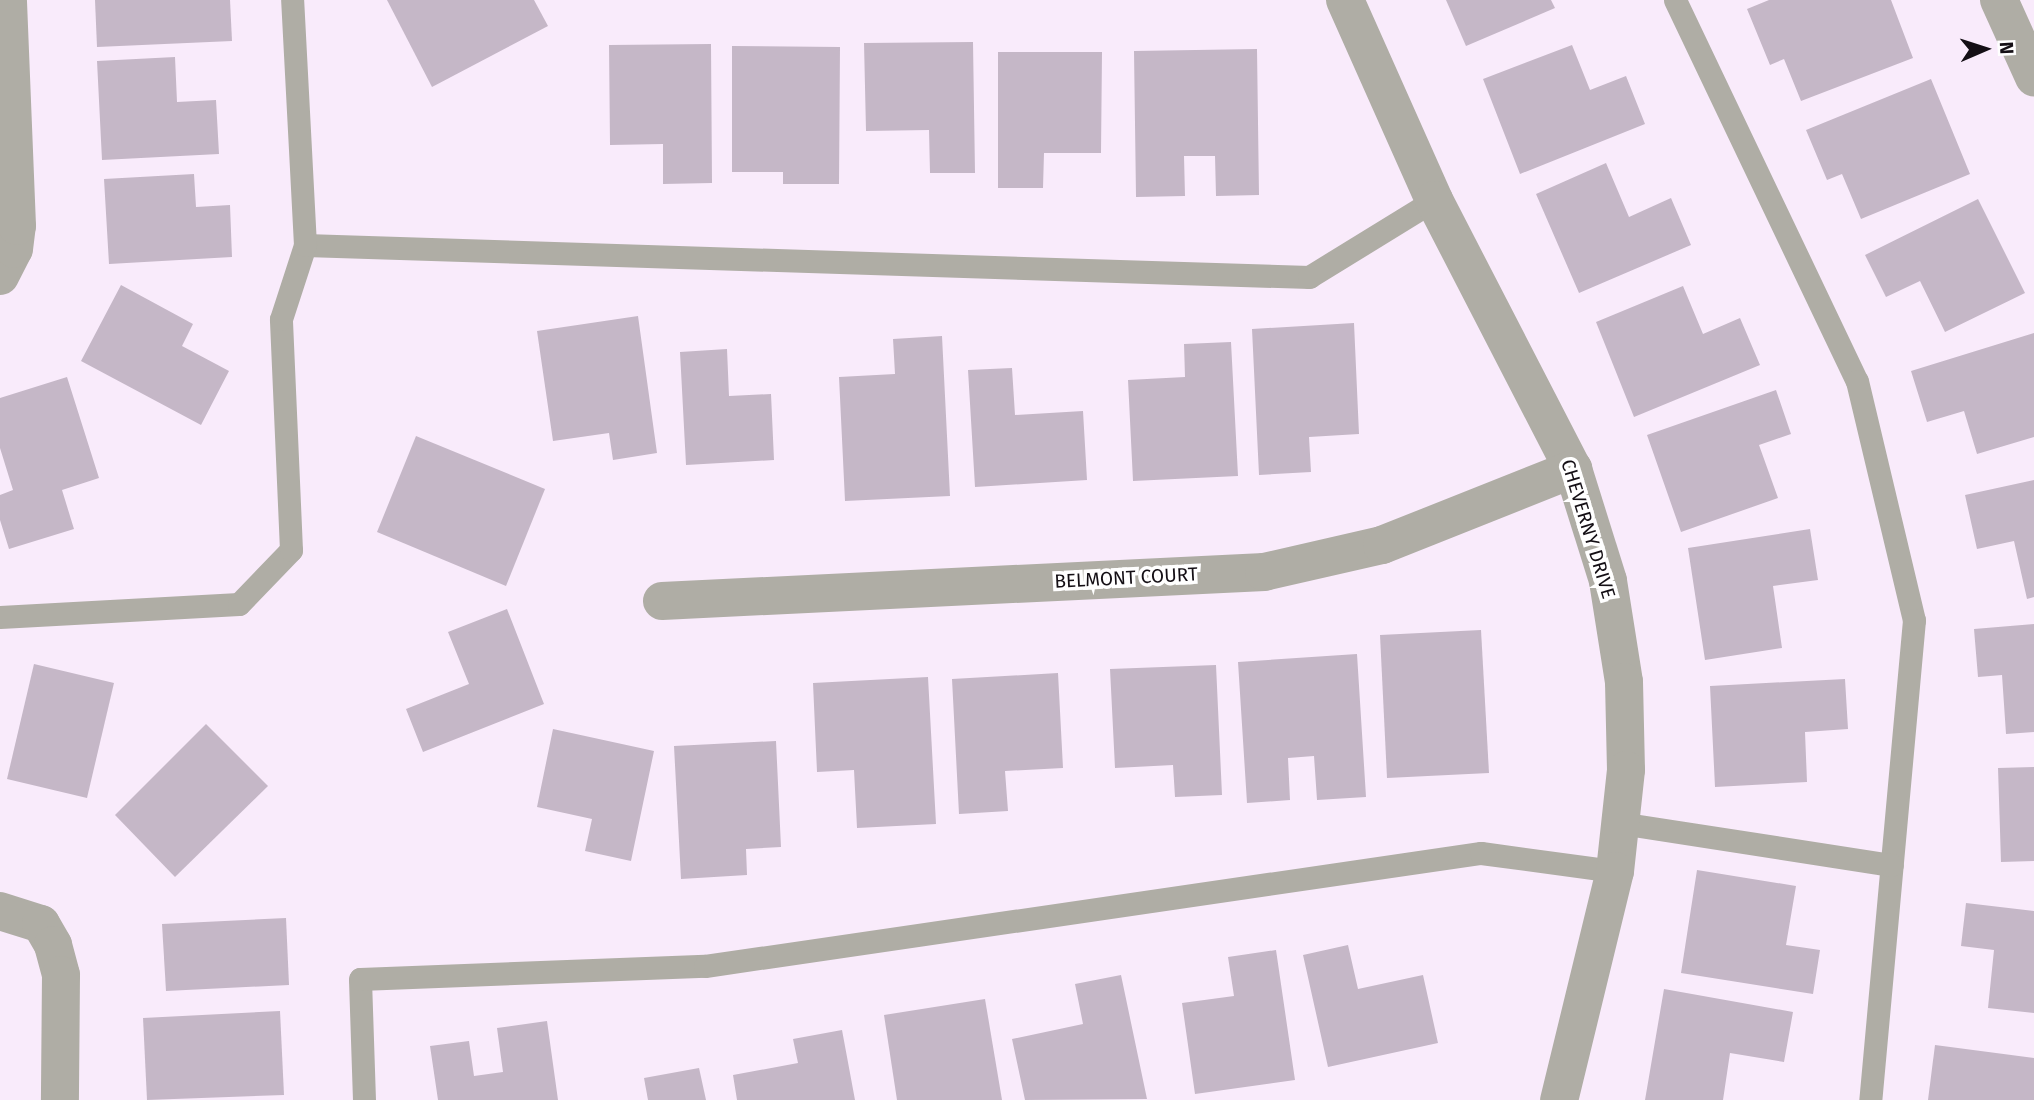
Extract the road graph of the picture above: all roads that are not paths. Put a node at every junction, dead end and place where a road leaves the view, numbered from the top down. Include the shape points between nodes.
1 (292, 0) edge
2 (1345, 0) edge
3 (1675, 0) edge
4 (1999, 0) edge
5 (6, 23) edge
6 (2034, 77) edge
7 (1434, 200) junction
8 (305, 245) junction
9 (0, 276) edge
10 (1573, 469) junction
11 (662, 601) dead end
12 (0, 617) edge
13 (1620, 824) junction
14 (1892, 865) junction
15 (1615, 872) junction
16 (0, 911) edge
17 (60, 1100) edge
18 (364, 1100) edge
19 (1559, 1100) edge
20 (1870, 1100) edge

1 - 8 lane
2 - 7 street, CHEVERNY DRIVE
3 - 14 lane via 1857,381 1914,620
4 - 6 street
5 - 9 street via 17,226 14,249
7 - 8 lane via 1308,277
7 - 10 street, CHEVERNY DRIVE
8 - 12 lane via 281,319 291,551 239,604
10 - 11 street, BELMONT COURT via 1381,545 1264,572
10 - 13 street, CHEVERNY DRIVE via 1608,581 1624,682 1626,770
13 - 14 lane
13 - 15 street, CHEVERNY DRIVE
14 - 20 lane
15 - 18 lane via 1481,853 705,966 360,979
15 - 19 street, CHEVERNY DRIVE
16 - 17 street via 41,924 61,975

